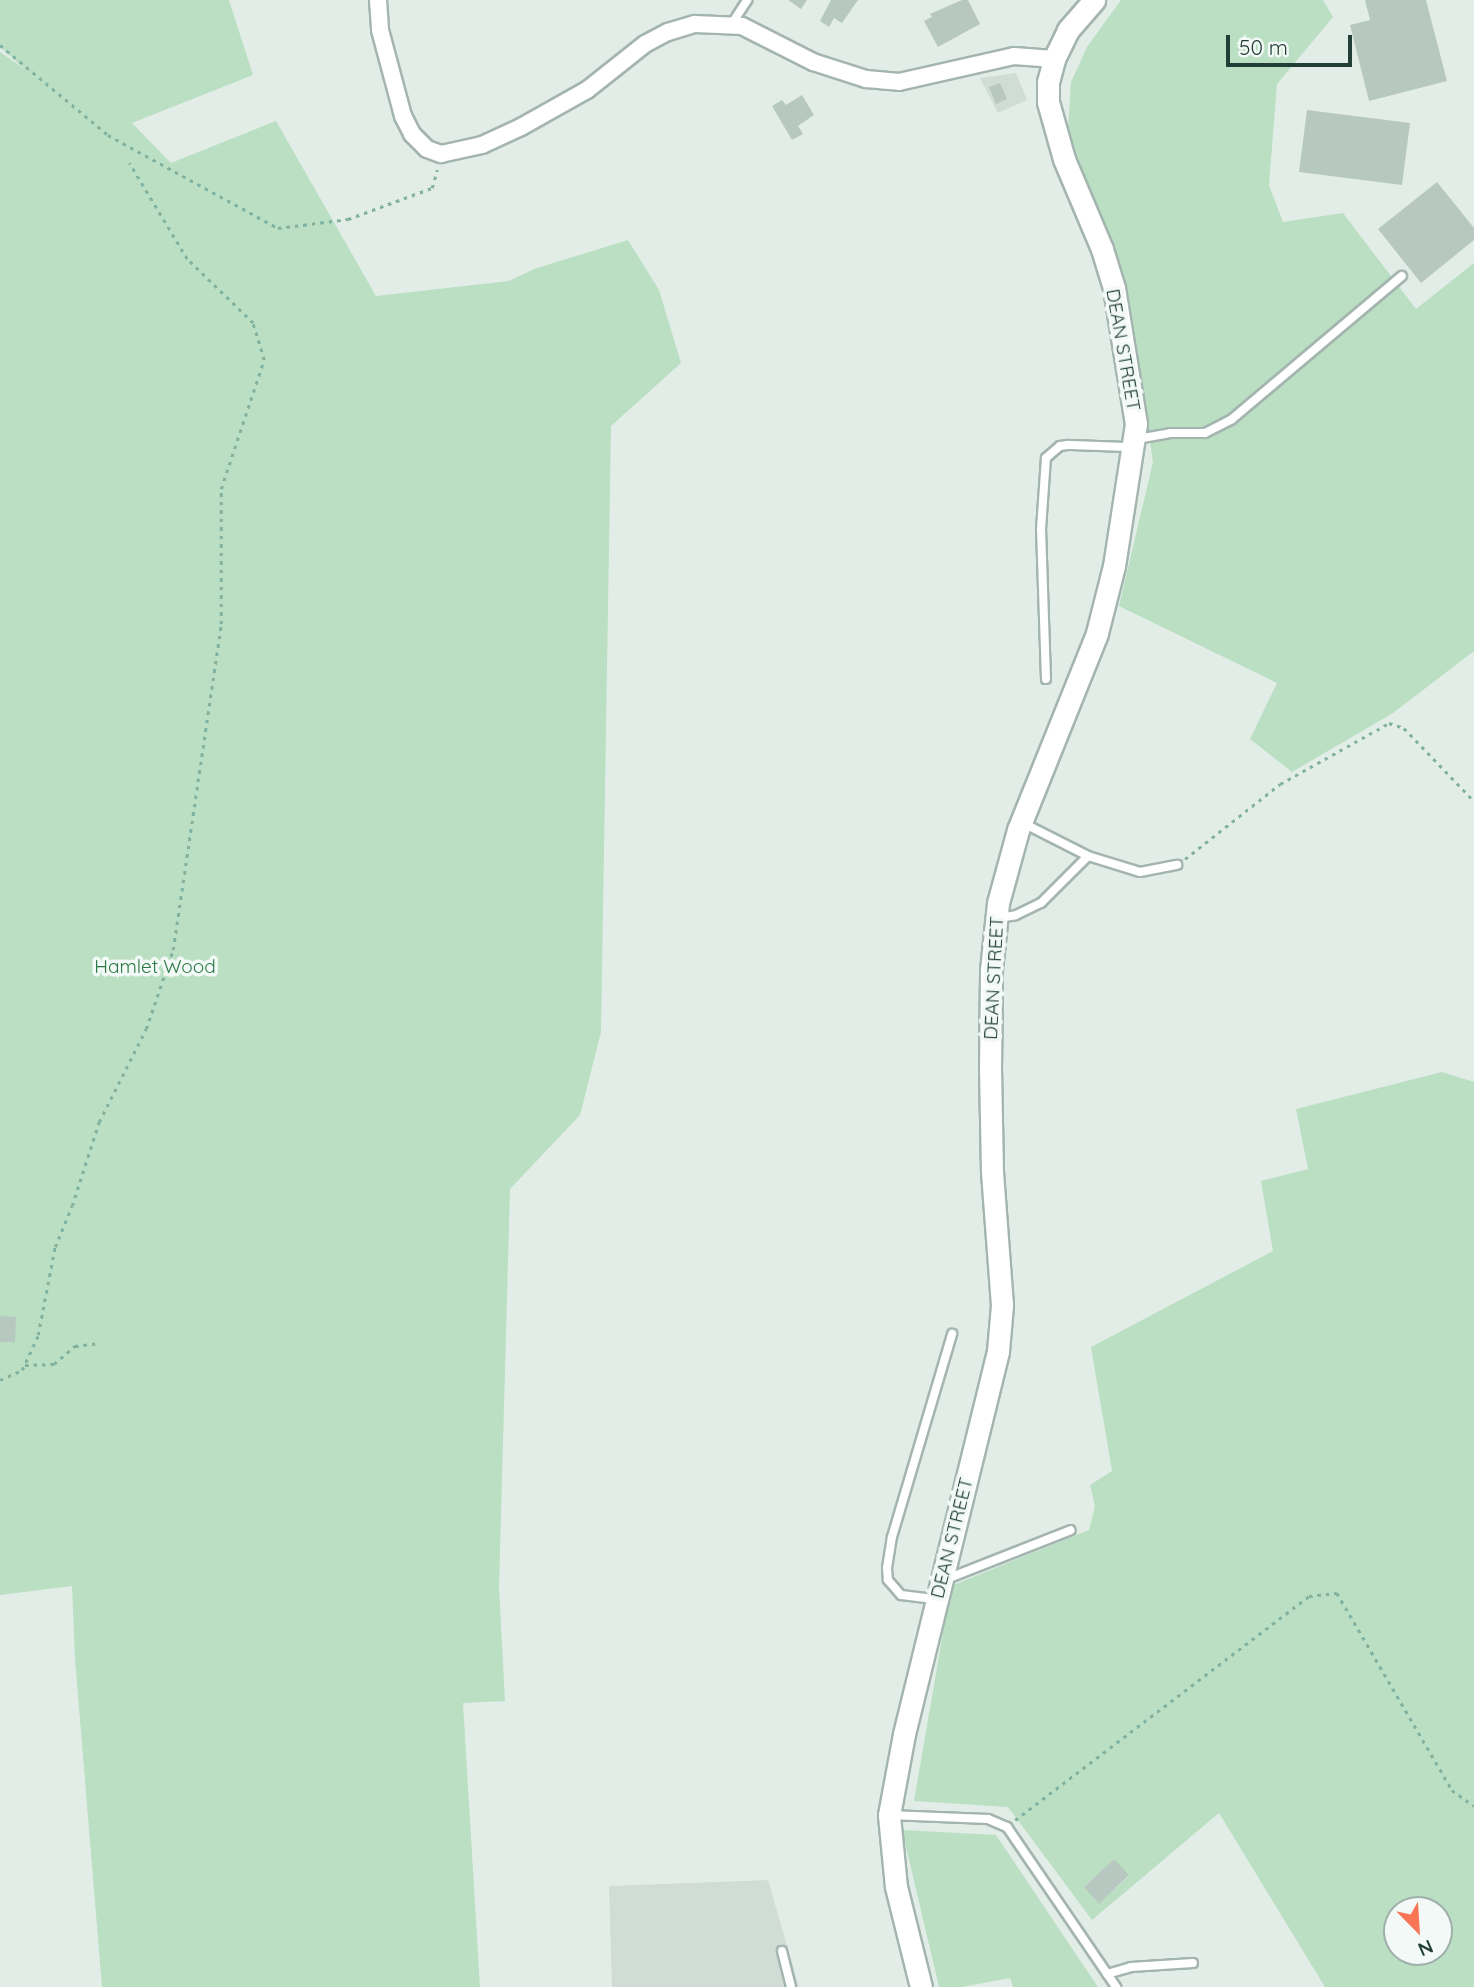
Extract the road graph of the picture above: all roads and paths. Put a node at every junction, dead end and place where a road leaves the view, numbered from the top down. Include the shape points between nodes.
1 (378, 0) edge
2 (747, 0) edge
3 (1094, 0) edge
4 (731, 24) junction
5 (0, 45) edge
6 (1054, 59) junction
7 (441, 154) junction
8 (129, 163) dead end
9 (1402, 276) dead end
10 (1133, 443) junction
11 (1046, 679) dead end
12 (1474, 801) edge
13 (1021, 822) junction
14 (1088, 856) junction
15 (1177, 865) joint
16 (997, 918) junction
17 (952, 1334) dead end
18 (98, 1343) dead end
19 (25, 1365) junction
20 (0, 1380) edge
21 (1071, 1530) dead end
22 (940, 1589) junction
23 (1474, 1806) edge
24 (889, 1815) junction
25 (1007, 1827) junction
26 (782, 1951) dead end
27 (1194, 1963) dead end
28 (1107, 1974) junction
29 (791, 1987) edge
30 (921, 1987) edge
31 (1116, 1987) edge

1 - 7 street via 380,30 403,116 412,134 427,149
2 - 4 lane
3 - 6 street, DEAN STREET via 1068,30
4 - 6 street via 813,62 866,79 900,82 1014,56
4 - 7 street via 695,24 668,32 645,44 587,90 531,121 482,145
5 - 7 path via 108,135 278,228 348,219 432,188
6 - 10 street, DEAN STREET via 1048,102 1114,288 1136,424
8 - 19 path via 187,259 253,323 264,360 221,489 221,624 173,950 151,1017 99,1122 55,1247 38,1335
9 - 10 lane via 1232,419 1205,433 1170,433
10 - 11 lane via 1060,446 1046,458 1041,529
10 - 13 street, DEAN STREET via 1114,566 1097,633
12 - 15 path via 1404,728 1389,723 1280,784
13 - 14 lane
13 - 16 street, DEAN STREET
14 - 15 lane via 1140,872
14 - 16 lane via 1041,903
16 - 22 street, DEAN STREET via 991,970 990,1070 1002,1305 998,1351
17 - 22 lane via 887,1568 888,1580 901,1595
18 - 19 path via 75,1346 54,1364
19 - 20 path
21 - 22 lane
22 - 24 street, DEAN STREET via 894,1775
23 - 25 path via 1452,1790 1337,1593 1309,1596
24 - 25 lane via 988,1819
24 - 30 street, DEAN STREET via 896,1887
25 - 28 lane
26 - 29 lane
27 - 28 lane via 1131,1967
28 - 31 lane

